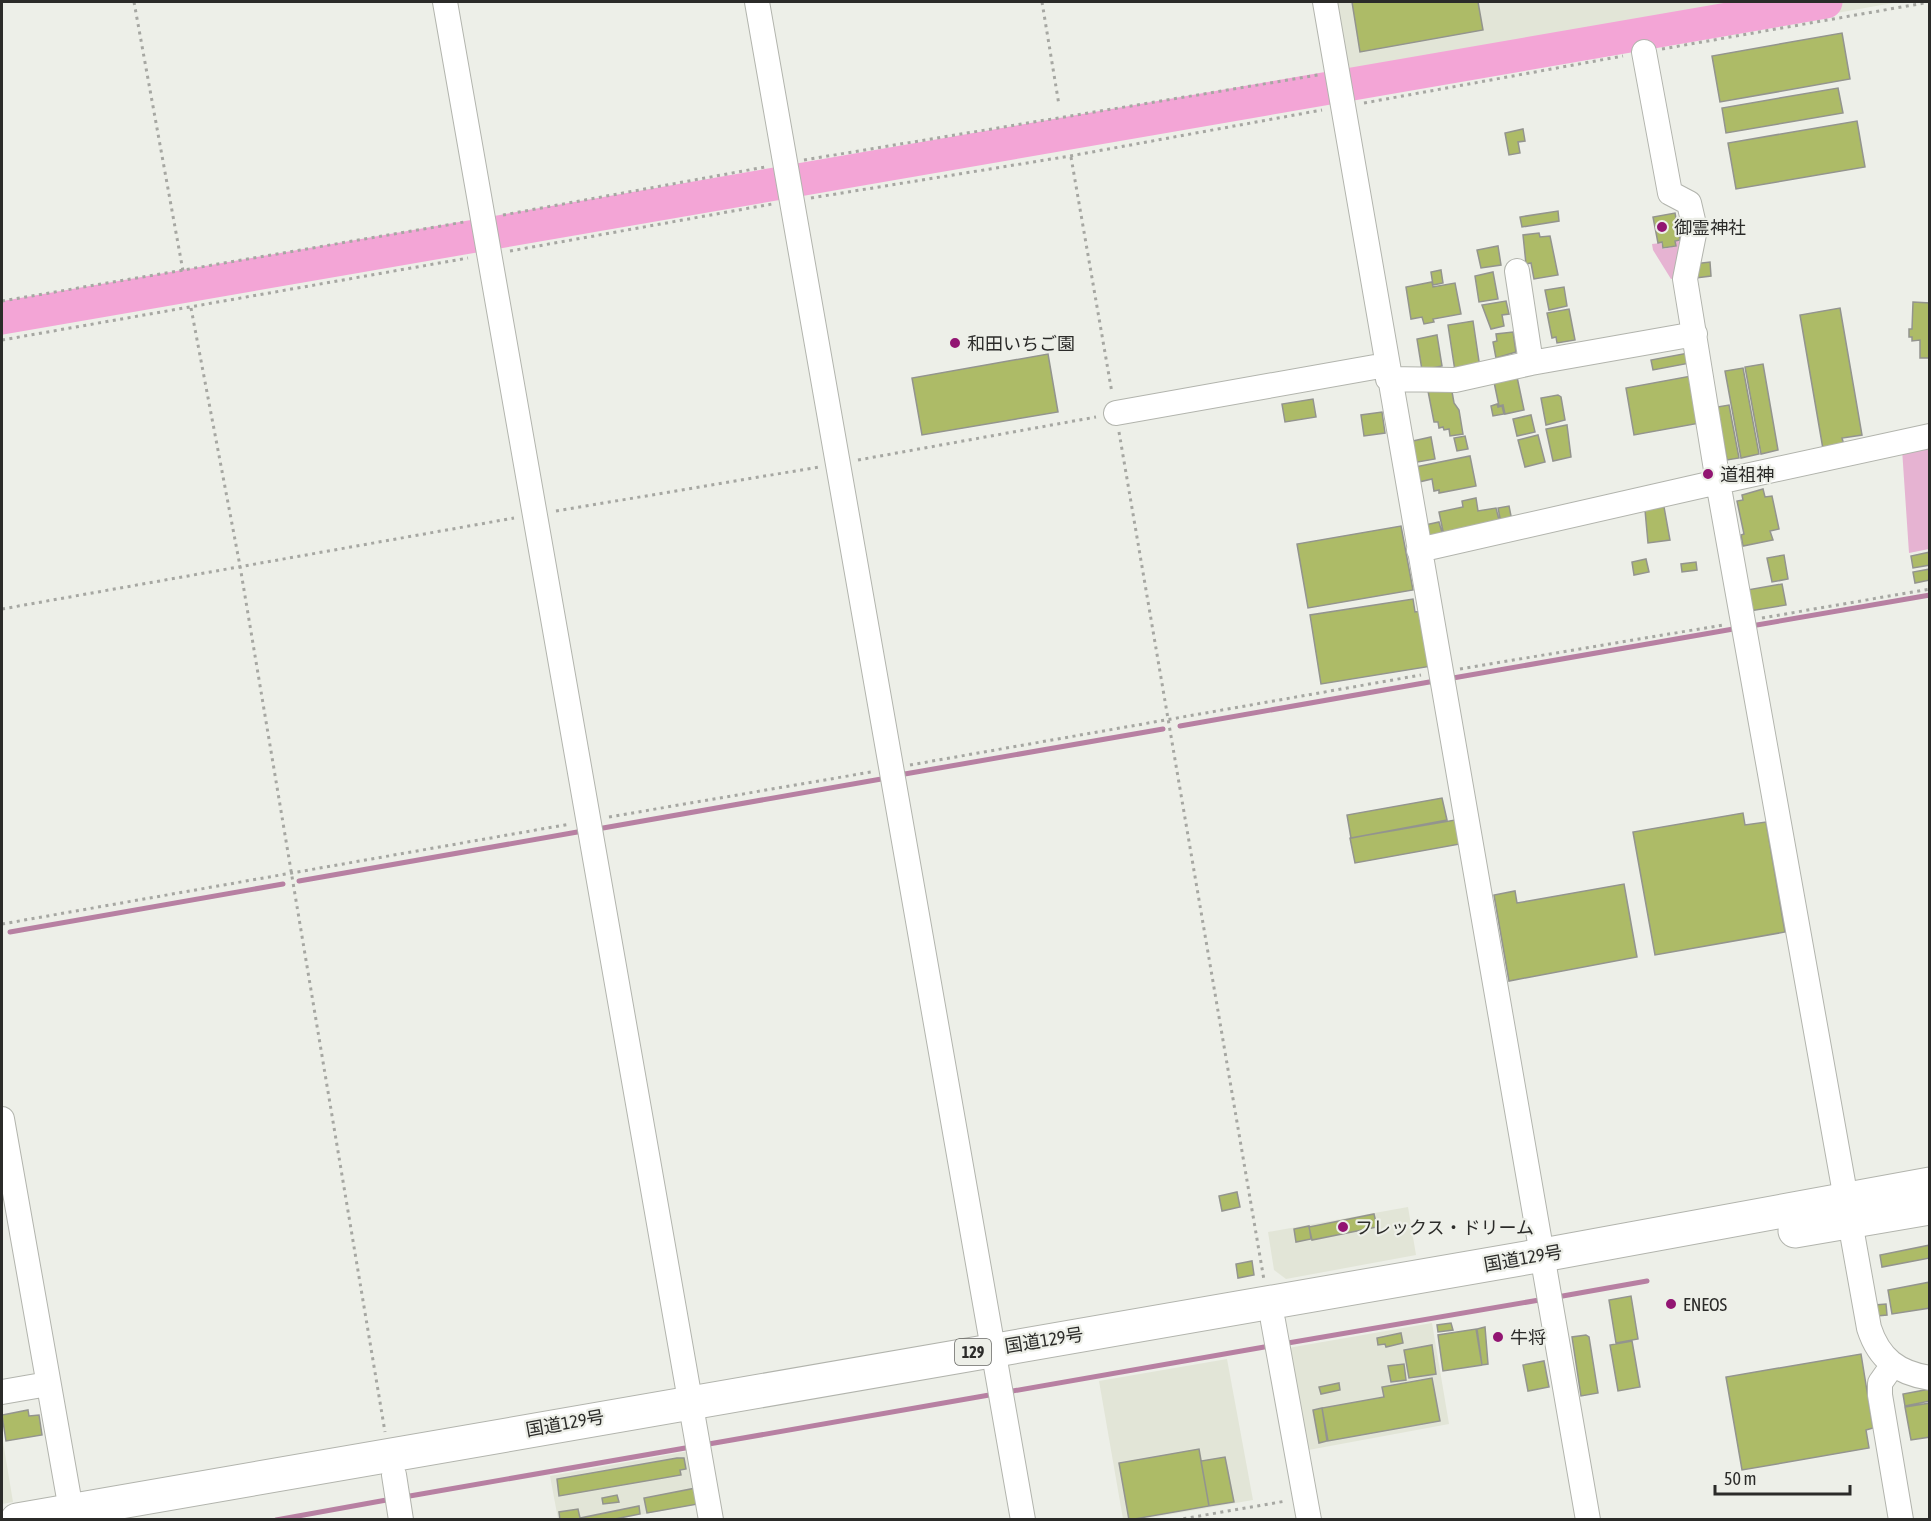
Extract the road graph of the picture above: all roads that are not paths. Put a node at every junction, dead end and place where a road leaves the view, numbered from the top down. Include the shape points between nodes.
1 (445, 2) edge
2 (757, 2) edge
3 (1324, 2) edge
4 (1644, 52) dead end
5 (1517, 271) dead end
6 (1695, 334) junction
7 (1531, 363) junction
8 (1387, 372) junction
9 (1116, 413) road end
10 (1929, 436) edge
11 (1718, 483) junction
12 (1419, 550) junction
13 (2, 1119) edge
14 (1929, 1184) edge
15 (1929, 1208) edge
16 (1847, 1210) junction
17 (1548, 1281) junction
18 (1274, 1329) junction
19 (1892, 1366) junction
20 (998, 1377) junction
21 (1929, 1378) edge
22 (48, 1384) junction
23 (2, 1392) edge
24 (695, 1429) junction
25 (396, 1490) edge
26 (1307, 1509) edge
27 (70, 1510) junction
28 (16, 1520) edge
29 (143, 1520) edge
30 (711, 1520) edge
31 (1023, 1520) edge
32 (1588, 1520) edge
33 (1901, 1520) edge

1 - 24 street
2 - 20 street
3 - 8 street
4 - 6 street via 1670,193 1689,203 1693,215 1694,239 1685,279
5 - 7 street
6 - 7 street
6 - 11 street
7 - 8 street via 1455,380
8 - 9 street
8 - 12 street
10 - 11 street
11 - 12 street
11 - 16 street
12 - 17 street
13 - 22 street
14 - 16 highway, 国道129号 / 129
15 - 16 highway, 国道129号 / 129
16 - 17 highway, 国道129号 / 129
16 - 19 street via 1869,1328 1879,1351
17 - 18 highway, 国道129号 / 129
17 - 32 street
18 - 20 highway, 国道129号 / 129
18 - 26 street
19 - 21 street
19 - 33 street via 1880,1383 1880,1395
20 - 24 highway, 国道129号 / 129
20 - 31 street
22 - 23 street
22 - 27 street
24 - 25 highway, 国道129号 / 129
24 - 30 street
25 - 27 highway, 国道129号 / 129
25 - 29 highway, 国道129号 / 129
27 - 28 highway, 国道129号 / 129

